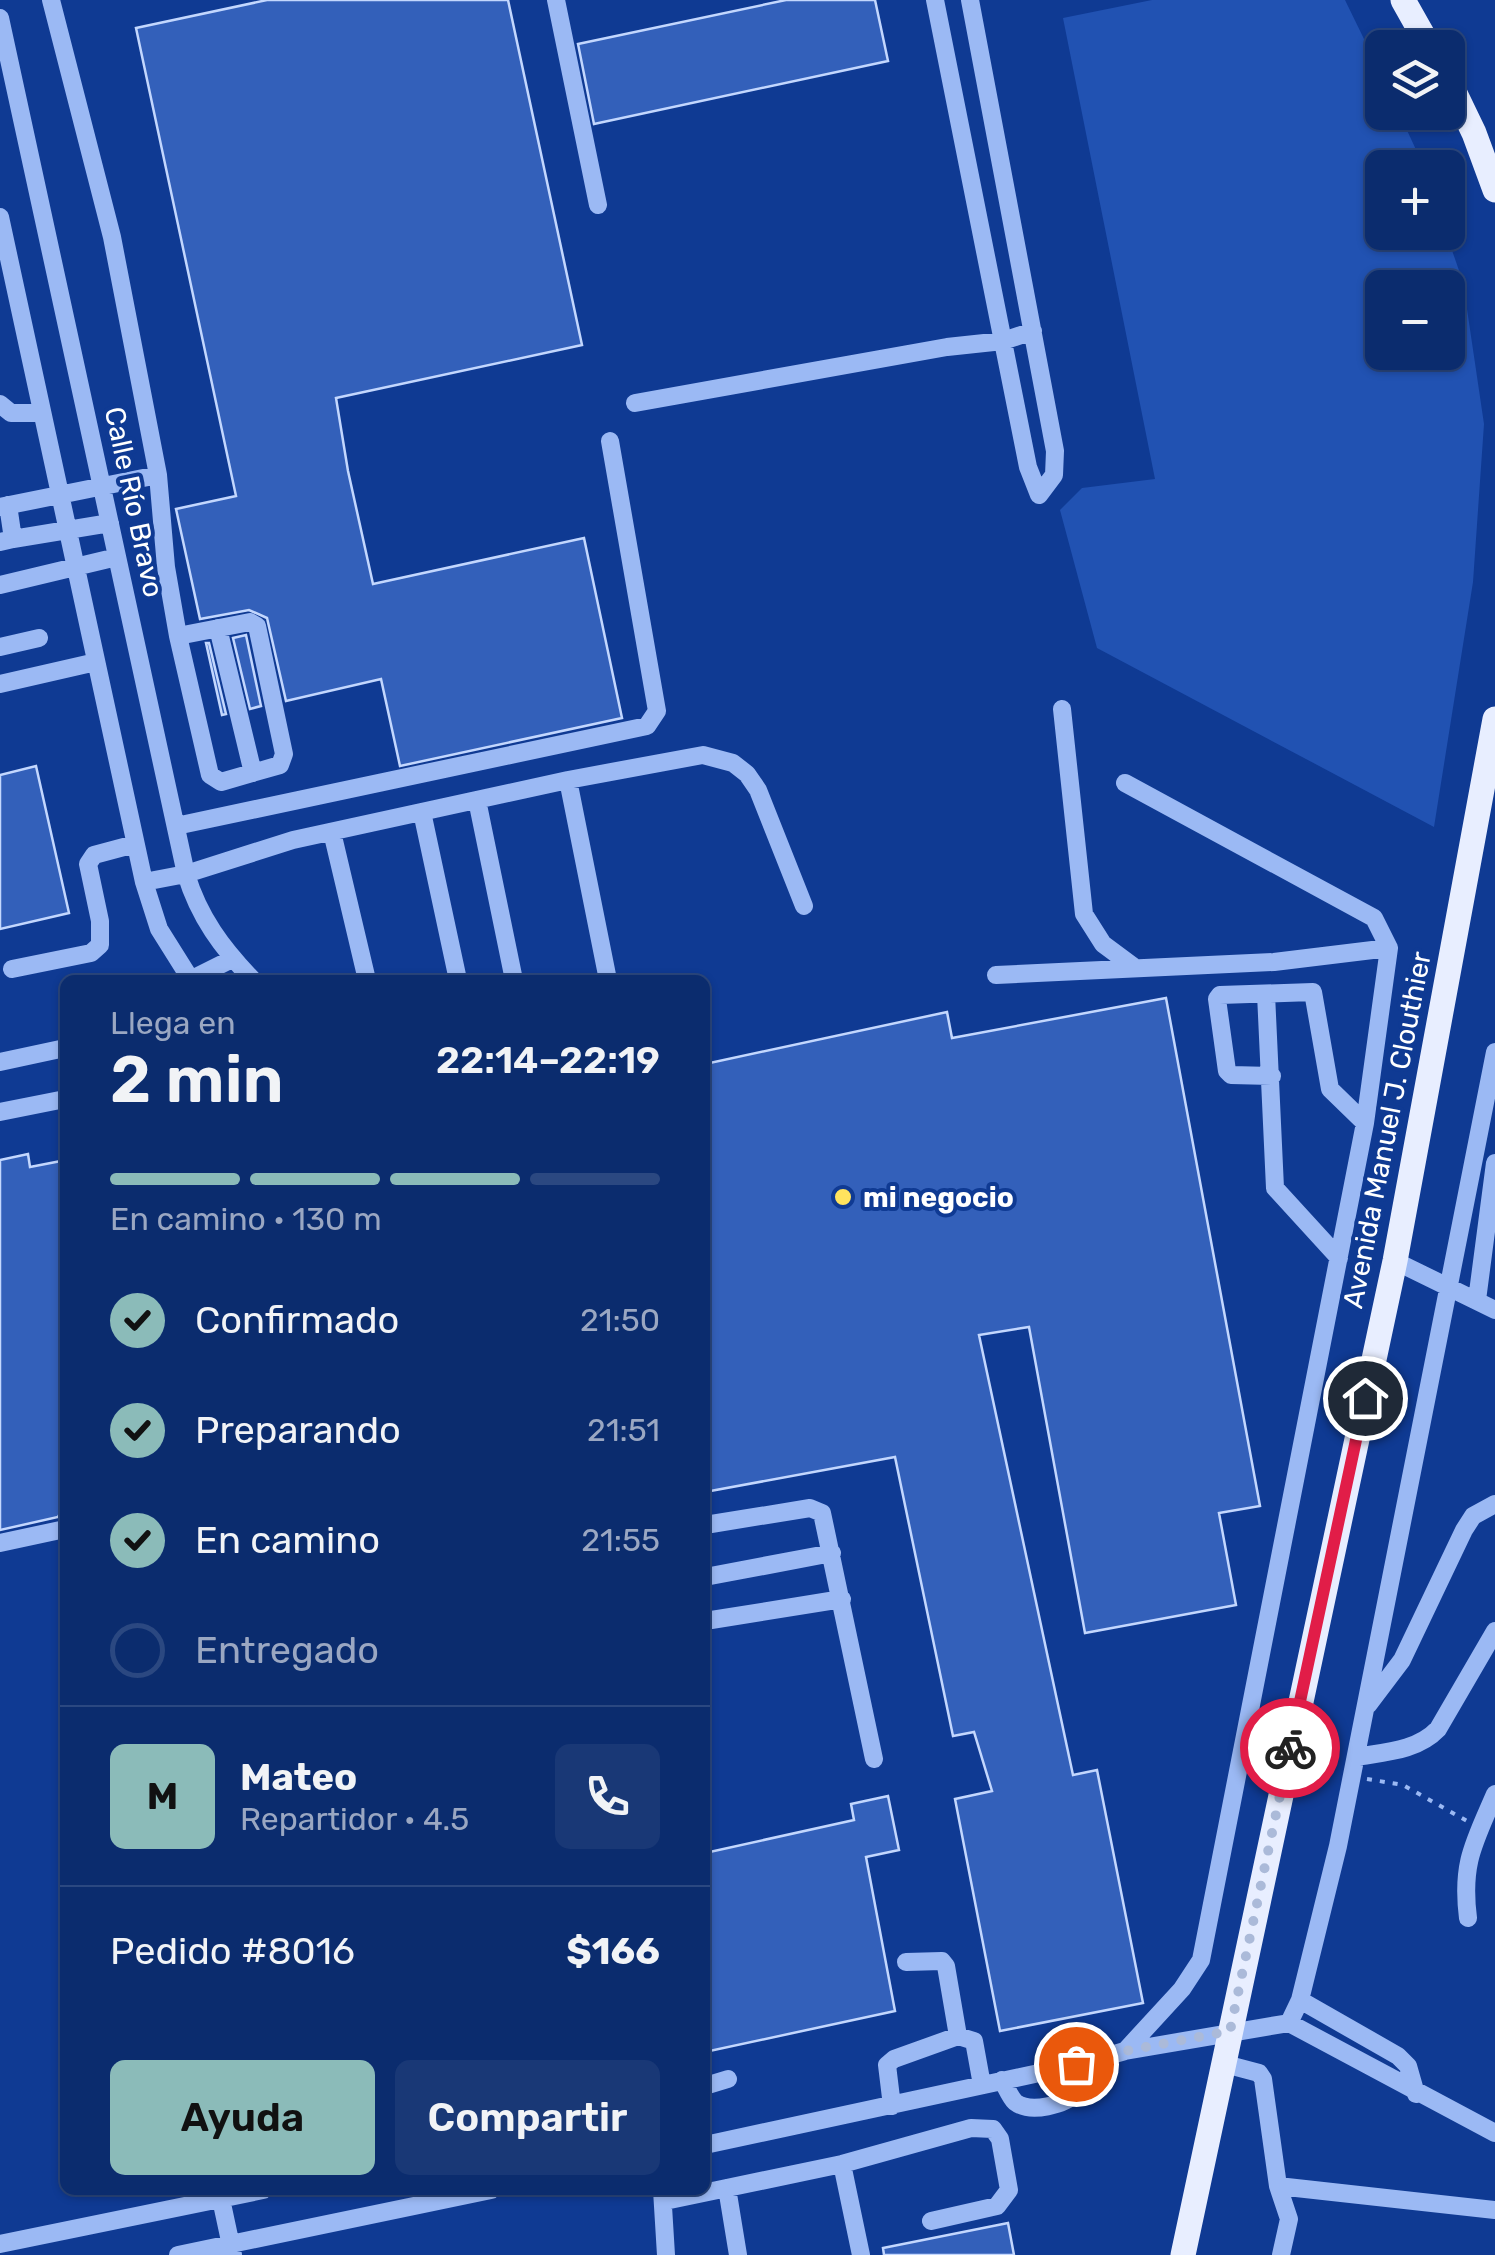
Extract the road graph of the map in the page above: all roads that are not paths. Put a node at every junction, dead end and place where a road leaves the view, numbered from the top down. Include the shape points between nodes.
1 (51, 0) edge
2 (556, 0) edge
3 (935, 0) edge
4 (970, 0) edge
5 (1403, 0) edge
6 (0, 18) edge
7 (1420, 30) edge
8 (1465, 114) edge
9 (1495, 190) edge
10 (598, 205) dead end
11 (0, 217) edge
12 (1034, 331) junction
13 (1003, 341) junction
14 (635, 403) dead end
15 (0, 404) edge
16 (42, 413) junction
17 (610, 441) dead end
18 (158, 475) junction
19 (102, 487) junction
20 (60, 494) junction
21 (4, 506) edge
22 (110, 524) junction
23 (68, 532) junction
24 (7, 540) edge
25 (118, 557) junction
26 (76, 568) junction
27 (0, 586) edge
28 (218, 628) junction
29 (178, 636) junction
30 (39, 638) dead end
31 (0, 647) edge
32 (96, 662) junction
33 (0, 684) edge
34 (1062, 708) dead end
35 (1495, 719) edge
36 (254, 773) junction
37 (568, 780) junction
38 (1126, 783) dead end
39 (477, 800) junction
40 (422, 812) junction
41 (176, 826) junction
42 (332, 832) junction
43 (136, 844) junction
44 (186, 874) junction
45 (144, 882) junction
46 (804, 906) dead end
47 (1389, 948) junction
48 (232, 958) junction
49 (1134, 966) junction
50 (12, 969) dead end
51 (188, 975) edge
52 (200, 975) edge
53 (248, 975) edge
54 (367, 975) edge
55 (457, 975) edge
56 (513, 975) edge
57 (607, 975) edge
58 (996, 975) dead end
59 (1266, 994) junction
60 (60, 1049) edge
61 (1495, 1052) edge
62 (0, 1062) edge
63 (1272, 1076) junction
64 (60, 1101) edge
65 (0, 1112) edge
66 (1365, 1123) junction
67 (1495, 1163) edge
68 (1339, 1258) junction
69 (1395, 1260) junction
70 (1447, 1284) junction
71 (1477, 1300) junction
72 (1495, 1310) edge
73 (1495, 1504) edge
74 (710, 1523) edge
75 (60, 1530) edge
76 (0, 1544) edge
77 (832, 1553) junction
78 (710, 1576) edge
79 (842, 1599) junction
80 (710, 1620) edge
81 (1495, 1631) edge
82 (1365, 1710) junction
83 (1356, 1757) junction
84 (874, 1759) dead end
85 (1495, 1794) edge
86 (1468, 1918) dead end
87 (906, 1962) dead end
88 (1300, 2000) junction
89 (1288, 2023) junction
90 (1230, 2031) junction
91 (958, 2036) junction
92 (1125, 2051) junction
93 (1076, 2064) junction
94 (1226, 2064) junction
95 (728, 2079) dead end
96 (1002, 2080) junction
97 (710, 2084) edge
98 (982, 2085) junction
99 (1416, 2094) junction
100 (892, 2106) junction
101 (1495, 2133) edge
102 (710, 2144) edge
103 (842, 2164) junction
104 (1278, 2186) junction
105 (726, 2188) junction
106 (710, 2190) edge
107 (233, 2195) edge
108 (468, 2195) edge
109 (663, 2196) edge
110 (220, 2199) junction
111 (1495, 2210) edge
112 (932, 2220) dead end
113 (0, 2244) edge
114 (232, 2249) edge
115 (178, 2255) edge
116 (666, 2255) edge
117 (738, 2255) edge
118 (861, 2255) edge
119 (1183, 2255) edge
120 (1281, 2255) edge

1 - 18 street via 112,238
2 - 10 street
3 - 13 street
4 - 12 street
5 - 7 main road
6 - 19 street, Calle Río Bravo
8 - 9 main road
11 - 16 street
12 - 13 street
12 - 13 street via 1055,451 1054,476 1040,495 1028,468
13 - 14 street
15 - 16 street via 12,412
16 - 20 street
17 - 41 street via 658,712 647,726
18 - 19 street
18 - 29 street
19 - 20 street
19 - 22 street, Calle Río Bravo
20 - 21 street
20 - 23 street
21 - 24 street
22 - 23 street
22 - 25 street, Calle Río Bravo
23 - 24 street
23 - 26 street
25 - 26 street
25 - 41 street, Calle Río Bravo
26 - 27 street
26 - 32 street
28 - 29 street
28 - 36 street
28 - 36 street via 250,622 258,630 284,757 280,765
29 - 36 street via 210,775 221,782
30 - 31 street
32 - 33 street
32 - 43 street
34 - 49 street via 1084,914 1102,944
35 - 69 main road, Avenida Manuel J. Clouthier
37 - 39 street
37 - 46 street via 704,754 733,763 758,790
37 - 57 street
38 - 47 street via 1374,918
39 - 40 street
39 - 56 street
40 - 42 street
40 - 55 street
41 - 44 street, Calle Río Bravo
42 - 44 street
42 - 54 street
43 - 45 street
43 - 50 street via 94,855 88,864 100,946
44 - 45 street
44 - 48 street, Calle Río Bravo via 203,917
45 - 51 street via 159,929
47 - 49 street via 1274,962
47 - 66 street
48 - 52 street
48 - 53 street, Calle Río Bravo
49 - 58 street
59 - 63 street
59 - 63 street via 1217,999 1227,1071
59 - 66 street via 1313,992 1330,1089
60 - 62 street
61 - 70 street
63 - 68 street via 1275,1188
64 - 65 street
66 - 68 street
67 - 71 street
68 - 92 street via 1200,1960
69 - 70 street
69 - 90 main road, Avenida Manuel J. Clouthier
70 - 71 street
70 - 82 street
71 - 72 street
73 - 82 street via 1464,1530 1402,1660
74 - 77 street via 816,1508
75 - 76 street
77 - 78 street
77 - 79 street
79 - 80 street
79 - 84 street
81 - 83 street via 1428,1739
82 - 83 street
83 - 88 street
85 - 86 street via 1464,1873
87 - 91 street via 946,1966
88 - 89 street
88 - 99 street via 1398,2056
89 - 90 street
89 - 99 street
90 - 92 street
90 - 94 main road, Avenida Manuel J. Clouthier
91 - 98 street via 974,2041
91 - 100 street via 887,2065
92 - 93 street
93 - 96 street
93 - 96 street via 1077,2092 1070,2099 1031,2108 1014,2101
94 - 104 street via 1263,2079
94 - 119 main road, Avenida Manuel J. Clouthier
95 - 97 street
96 - 98 street
98 - 100 street
99 - 101 street
100 - 102 street
103 - 105 street
103 - 112 street via 970,2128 993,2129 1008,2190 997,2206
103 - 118 street
104 - 111 street
104 - 120 street via 1288,2219
105 - 106 street
105 - 117 street
107 - 110 street
108 - 114 street
109 - 116 street
110 - 113 street
110 - 114 street
114 - 115 street

